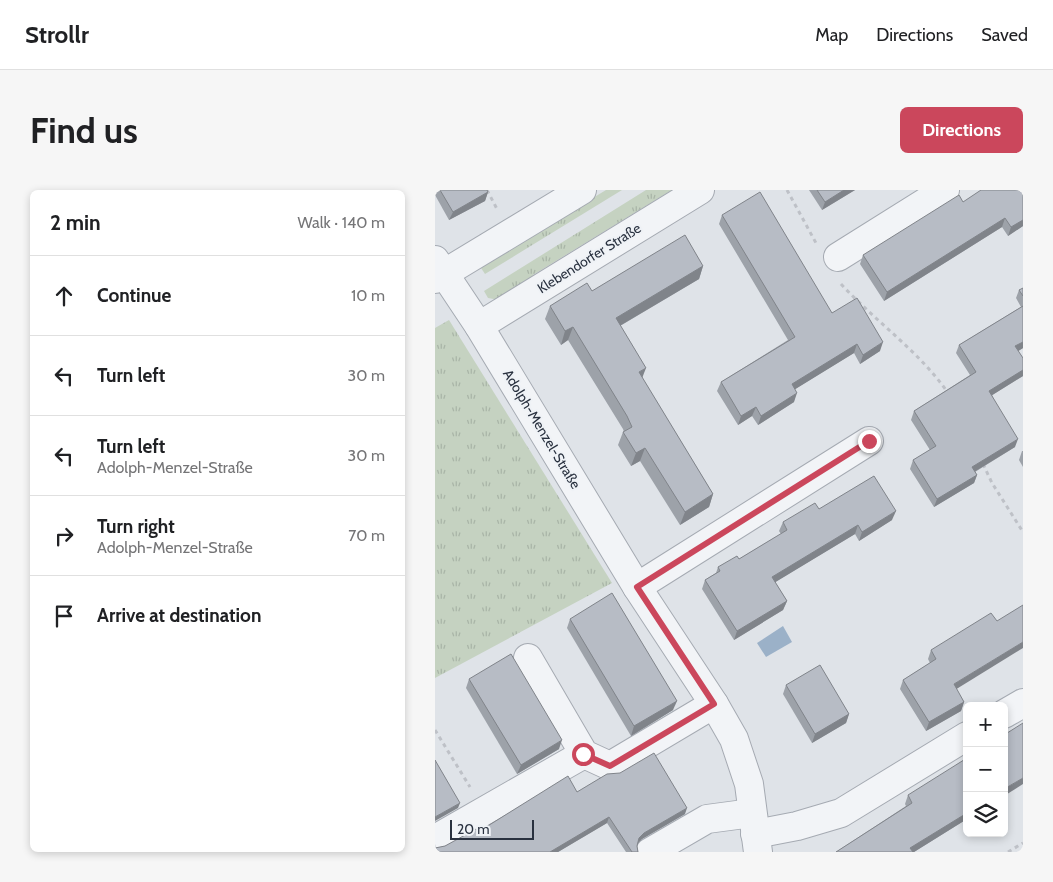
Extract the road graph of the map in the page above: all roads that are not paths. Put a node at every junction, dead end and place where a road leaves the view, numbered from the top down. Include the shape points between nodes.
1 (582, 190) edge
2 (700, 190) edge
3 (945, 190) edge
4 (832, 262) road end
5 (438, 271) edge
6 (479, 326) junction
7 (869, 441) dead end
8 (637, 587) junction
9 (528, 658) dead end
10 (1023, 703) edge
11 (714, 704) junction
12 (1008, 712) edge
13 (963, 738) edge
14 (583, 754) junction
15 (755, 833) edge
16 (435, 839) edge
17 (650, 852) edge

1 - 5 street
2 - 6 street, Klebendorfer Straße
3 - 4 street
5 - 6 street, Adolph-Menzel-Straße
6 - 8 street, Adolph-Menzel-Straße
7 - 8 street
8 - 11 street, Adolph-Menzel-Straße
9 - 14 street
10 - 12 street
11 - 14 street via 610,766
11 - 15 street, Adolph-Menzel-Straße via 742,760 749,784
13 - 15 street via 841,813 797,826
14 - 16 street
15 - 17 street via 707,818

